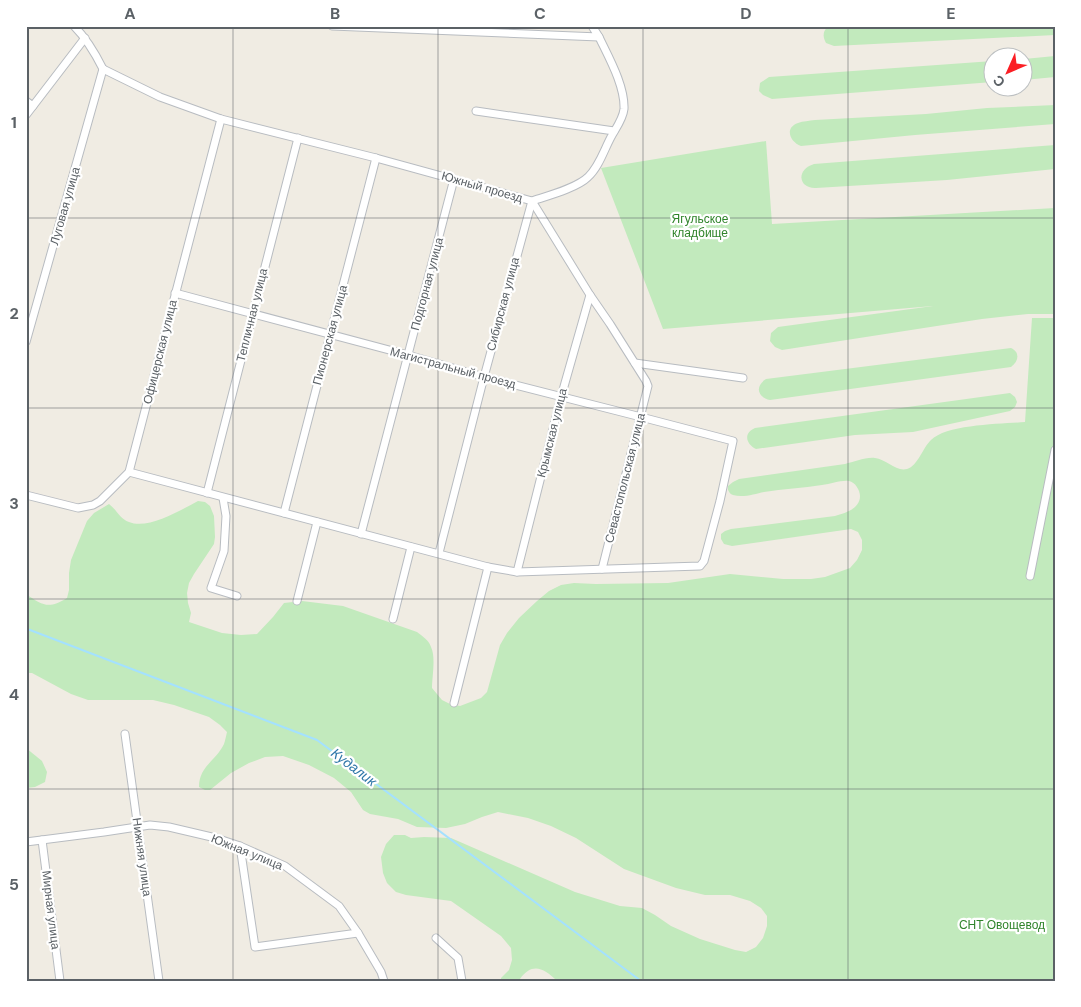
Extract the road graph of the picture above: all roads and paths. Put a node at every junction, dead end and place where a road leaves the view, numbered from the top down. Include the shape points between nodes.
1 (74, 26) edge
2 (332, 26) edge
3 (592, 26) edge
4 (599, 37) junction
5 (85, 38) junction
6 (103, 69) junction
7 (26, 101) edge
8 (33, 106) junction
9 (476, 112) dead end
10 (26, 114) edge
11 (221, 119) junction
12 (614, 131) junction
13 (298, 138) junction
14 (376, 158) junction
15 (454, 178) junction
16 (532, 200) junction
17 (175, 293) junction
18 (590, 295) junction
19 (252, 314) junction
20 (330, 335) junction
21 (26, 342) edge
22 (408, 355) junction
23 (635, 363) junction
24 (484, 377) junction
25 (744, 378) dead end
26 (648, 386) joint
27 (561, 396) junction
28 (641, 416) junction
29 (1055, 450) edge
30 (129, 472) junction
31 (207, 493) junction
32 (26, 495) edge
33 (223, 498) junction
34 (284, 513) junction
35 (317, 522) junction
36 (361, 534) junction
37 (411, 546) junction
38 (439, 553) junction
39 (488, 567) junction
40 (602, 569) junction
41 (517, 572) junction
42 (1030, 576) dead end
43 (237, 596) dead end
44 (297, 601) dead end
45 (393, 619) dead end
46 (454, 703) dead end
47 (125, 734) dead end
48 (138, 827) junction
49 (42, 840) junction
50 (26, 842) edge
51 (240, 846) junction
52 (358, 933) junction
53 (436, 938) dead end
54 (60, 981) edge
55 (159, 981) edge
56 (384, 981) edge
57 (462, 981) edge

1 - 5 street
2 - 4 street
3 - 4 street
4 - 12 street via 624,103 623,114
5 - 6 street
5 - 8 street
6 - 11 street, Южный проезд via 160,98
6 - 21 street, Луговая улица
7 - 8 street
8 - 10 street
9 - 12 street
11 - 13 street, Южный проезд
11 - 17 street, Офицерская улица
12 - 16 street via 588,177 564,190
13 - 14 street, Южный проезд
13 - 19 street, Тепличная улица
14 - 15 street, Южный проезд
14 - 20 street, Пионерская улица
15 - 16 street, Южный проезд
15 - 22 street, Подгорная улица
16 - 18 street, Южный проезд
16 - 24 street, Сибирская улица
17 - 19 street, Магистральный проезд
17 - 30 street, Офицерская улица
18 - 23 street, Южный проезд
18 - 27 street, Крымская улица
19 - 20 street, Магистральный проезд
19 - 31 street, Тепличная улица
20 - 22 street, Магистральный проезд
20 - 34 street, Пионерская улица
22 - 24 street, Магистральный проезд
22 - 36 street, Подгорная улица
23 - 25 street
23 - 26 street, Южный проезд
24 - 27 street, Магистральный проезд
24 - 38 street, Сибирская улица
26 - 28 street, Севастопольская улица
27 - 28 street, Магистральный проезд
27 - 41 street, Крымская улица
28 - 40 street, Севастопольская улица
28 - 40 street, Магистральный проезд via 733,441 720,501 701,565
29 - 42 street
30 - 31 street
30 - 32 street via 93,505 78,508
31 - 33 street
33 - 34 street
33 - 43 street via 226,516 224,551 211,588
34 - 35 street
35 - 36 street
35 - 44 street
36 - 37 street
37 - 38 street
37 - 45 street
38 - 39 street
39 - 41 street
39 - 46 street
40 - 41 street
47 - 48 street, Нижняя улица
48 - 49 street, Южная улица
48 - 51 street, Южная улица via 169,827
48 - 55 street, Нижняя улица
49 - 50 street, Южная улица
49 - 54 street, Мирная улица
51 - 52 street, Южная улица via 285,866 339,906
51 - 52 street via 255,947
52 - 56 street, Южная улица
53 - 57 street via 458,958

